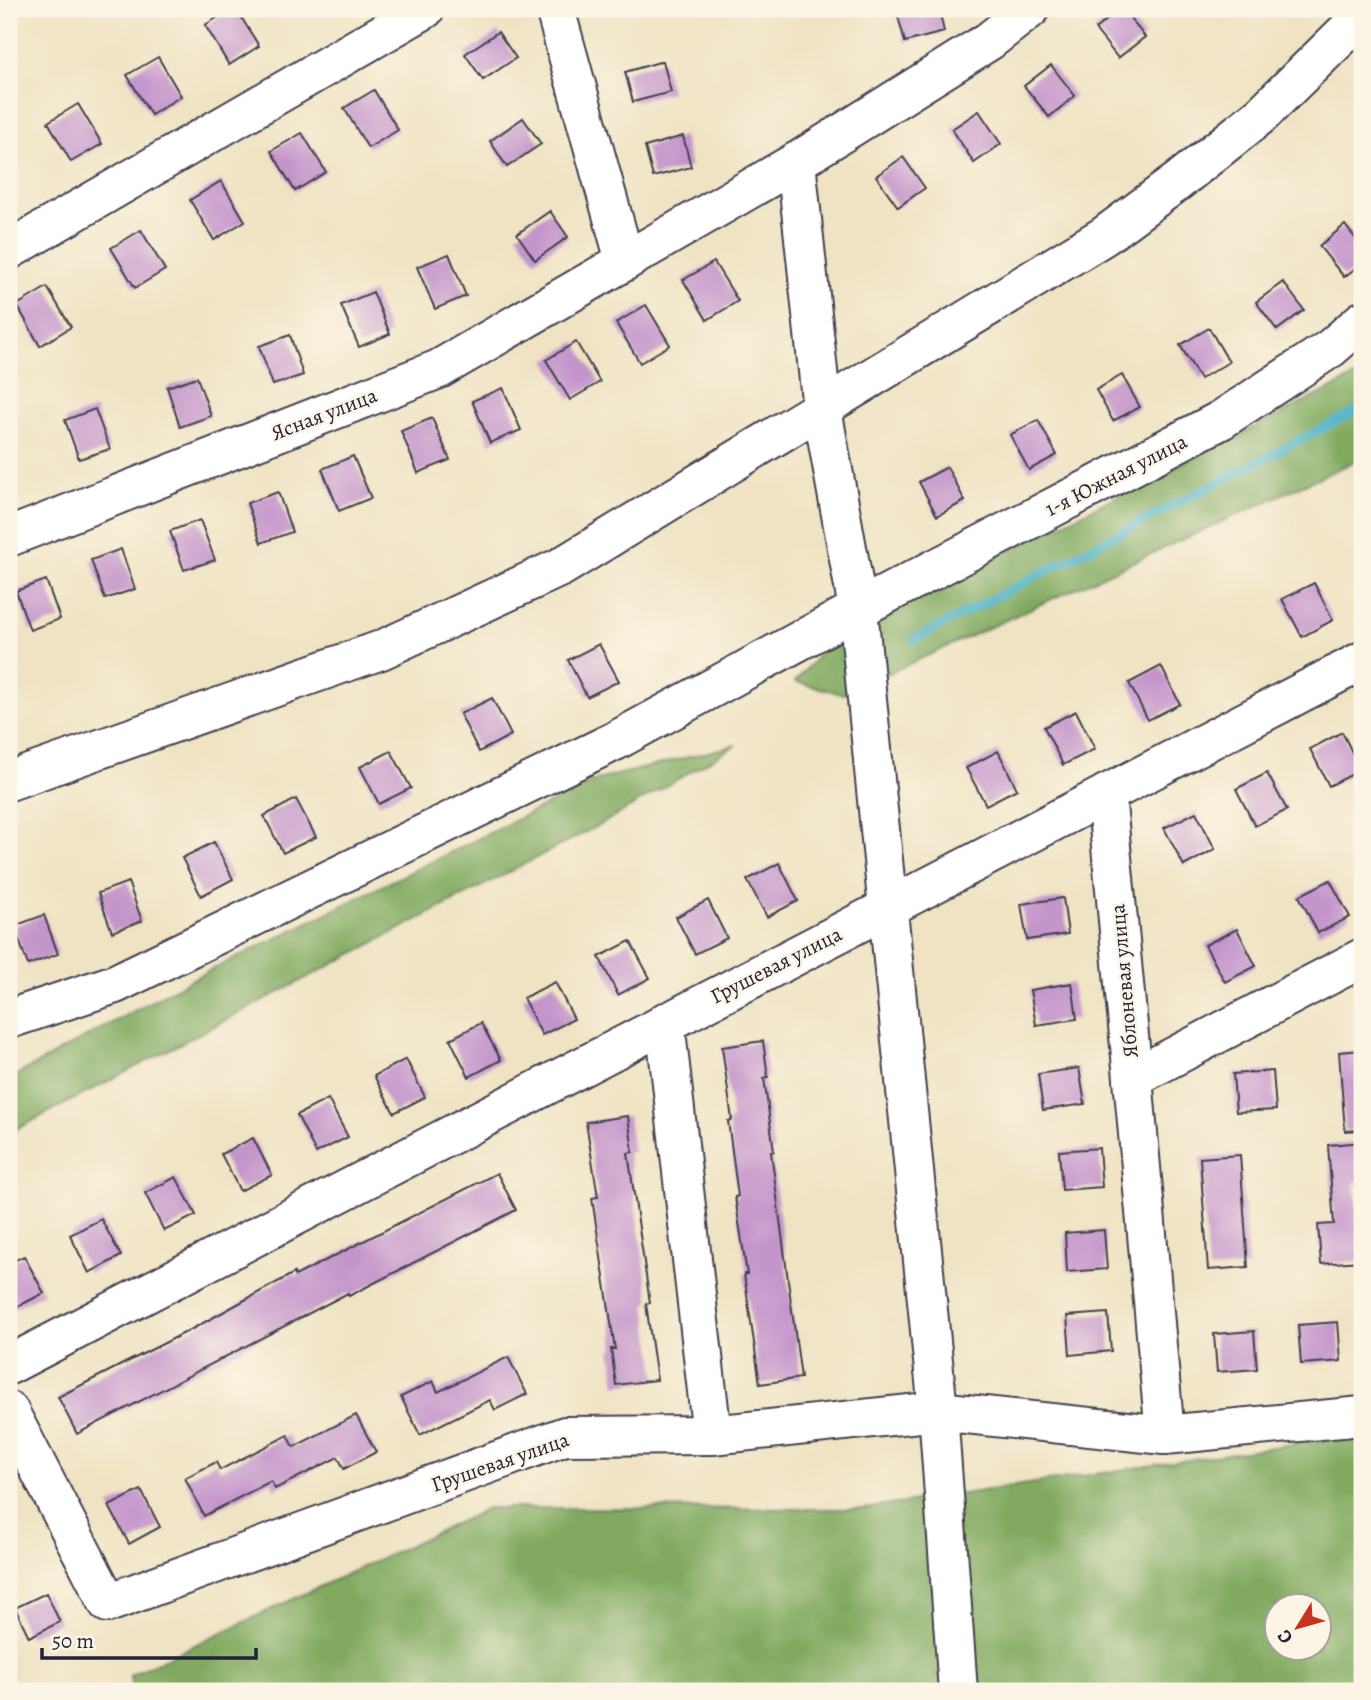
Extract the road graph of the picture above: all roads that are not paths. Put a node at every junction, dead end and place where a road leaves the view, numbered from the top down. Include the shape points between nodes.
1 (425, 9) edge
2 (555, 9) edge
3 (1030, 9) edge
4 (1362, 16) edge
5 (984, 25) edge
6 (796, 162) junction
7 (9, 250) edge
8 (625, 261) junction
9 (1362, 321) edge
10 (822, 409) junction
11 (9, 537) edge
12 (858, 609) junction
13 (1362, 662) edge
14 (9, 781) edge
15 (1106, 794) junction
16 (887, 908) junction
17 (1362, 958) edge
18 (9, 1019) edge
19 (665, 1022) junction
20 (1133, 1078) junction
21 (9, 1365) edge
22 (9, 1411) edge
23 (938, 1411) junction
24 (1362, 1416) edge
25 (712, 1435) junction
26 (1165, 1435) junction
27 (958, 1691) edge

1 - 7 street
2 - 8 street
3 - 5 street, Ясная улица
4 - 10 street via 1261,115 1177,183 1104,236
5 - 6 street, Ясная улица
6 - 8 street, Ясная улица
6 - 10 street
8 - 11 street, Ясная улица via 439,369
9 - 12 street, 1-я Южная улица via 1331,348 1221,420
10 - 12 street
10 - 14 street via 561,567 381,650
12 - 16 street
12 - 18 street, 1-я Южная улица via 615,741 140,972
13 - 15 street
15 - 16 street
15 - 20 street, Яблоневая улица
16 - 19 street, Грушевая улица
16 - 23 street
17 - 20 street, Яблоневая улица
19 - 21 street, Грушевая улица
19 - 25 street
20 - 26 street
22 - 25 street, Грушевая улица via 108,1603 565,1436
23 - 25 street
23 - 26 street
23 - 27 street
24 - 26 street

